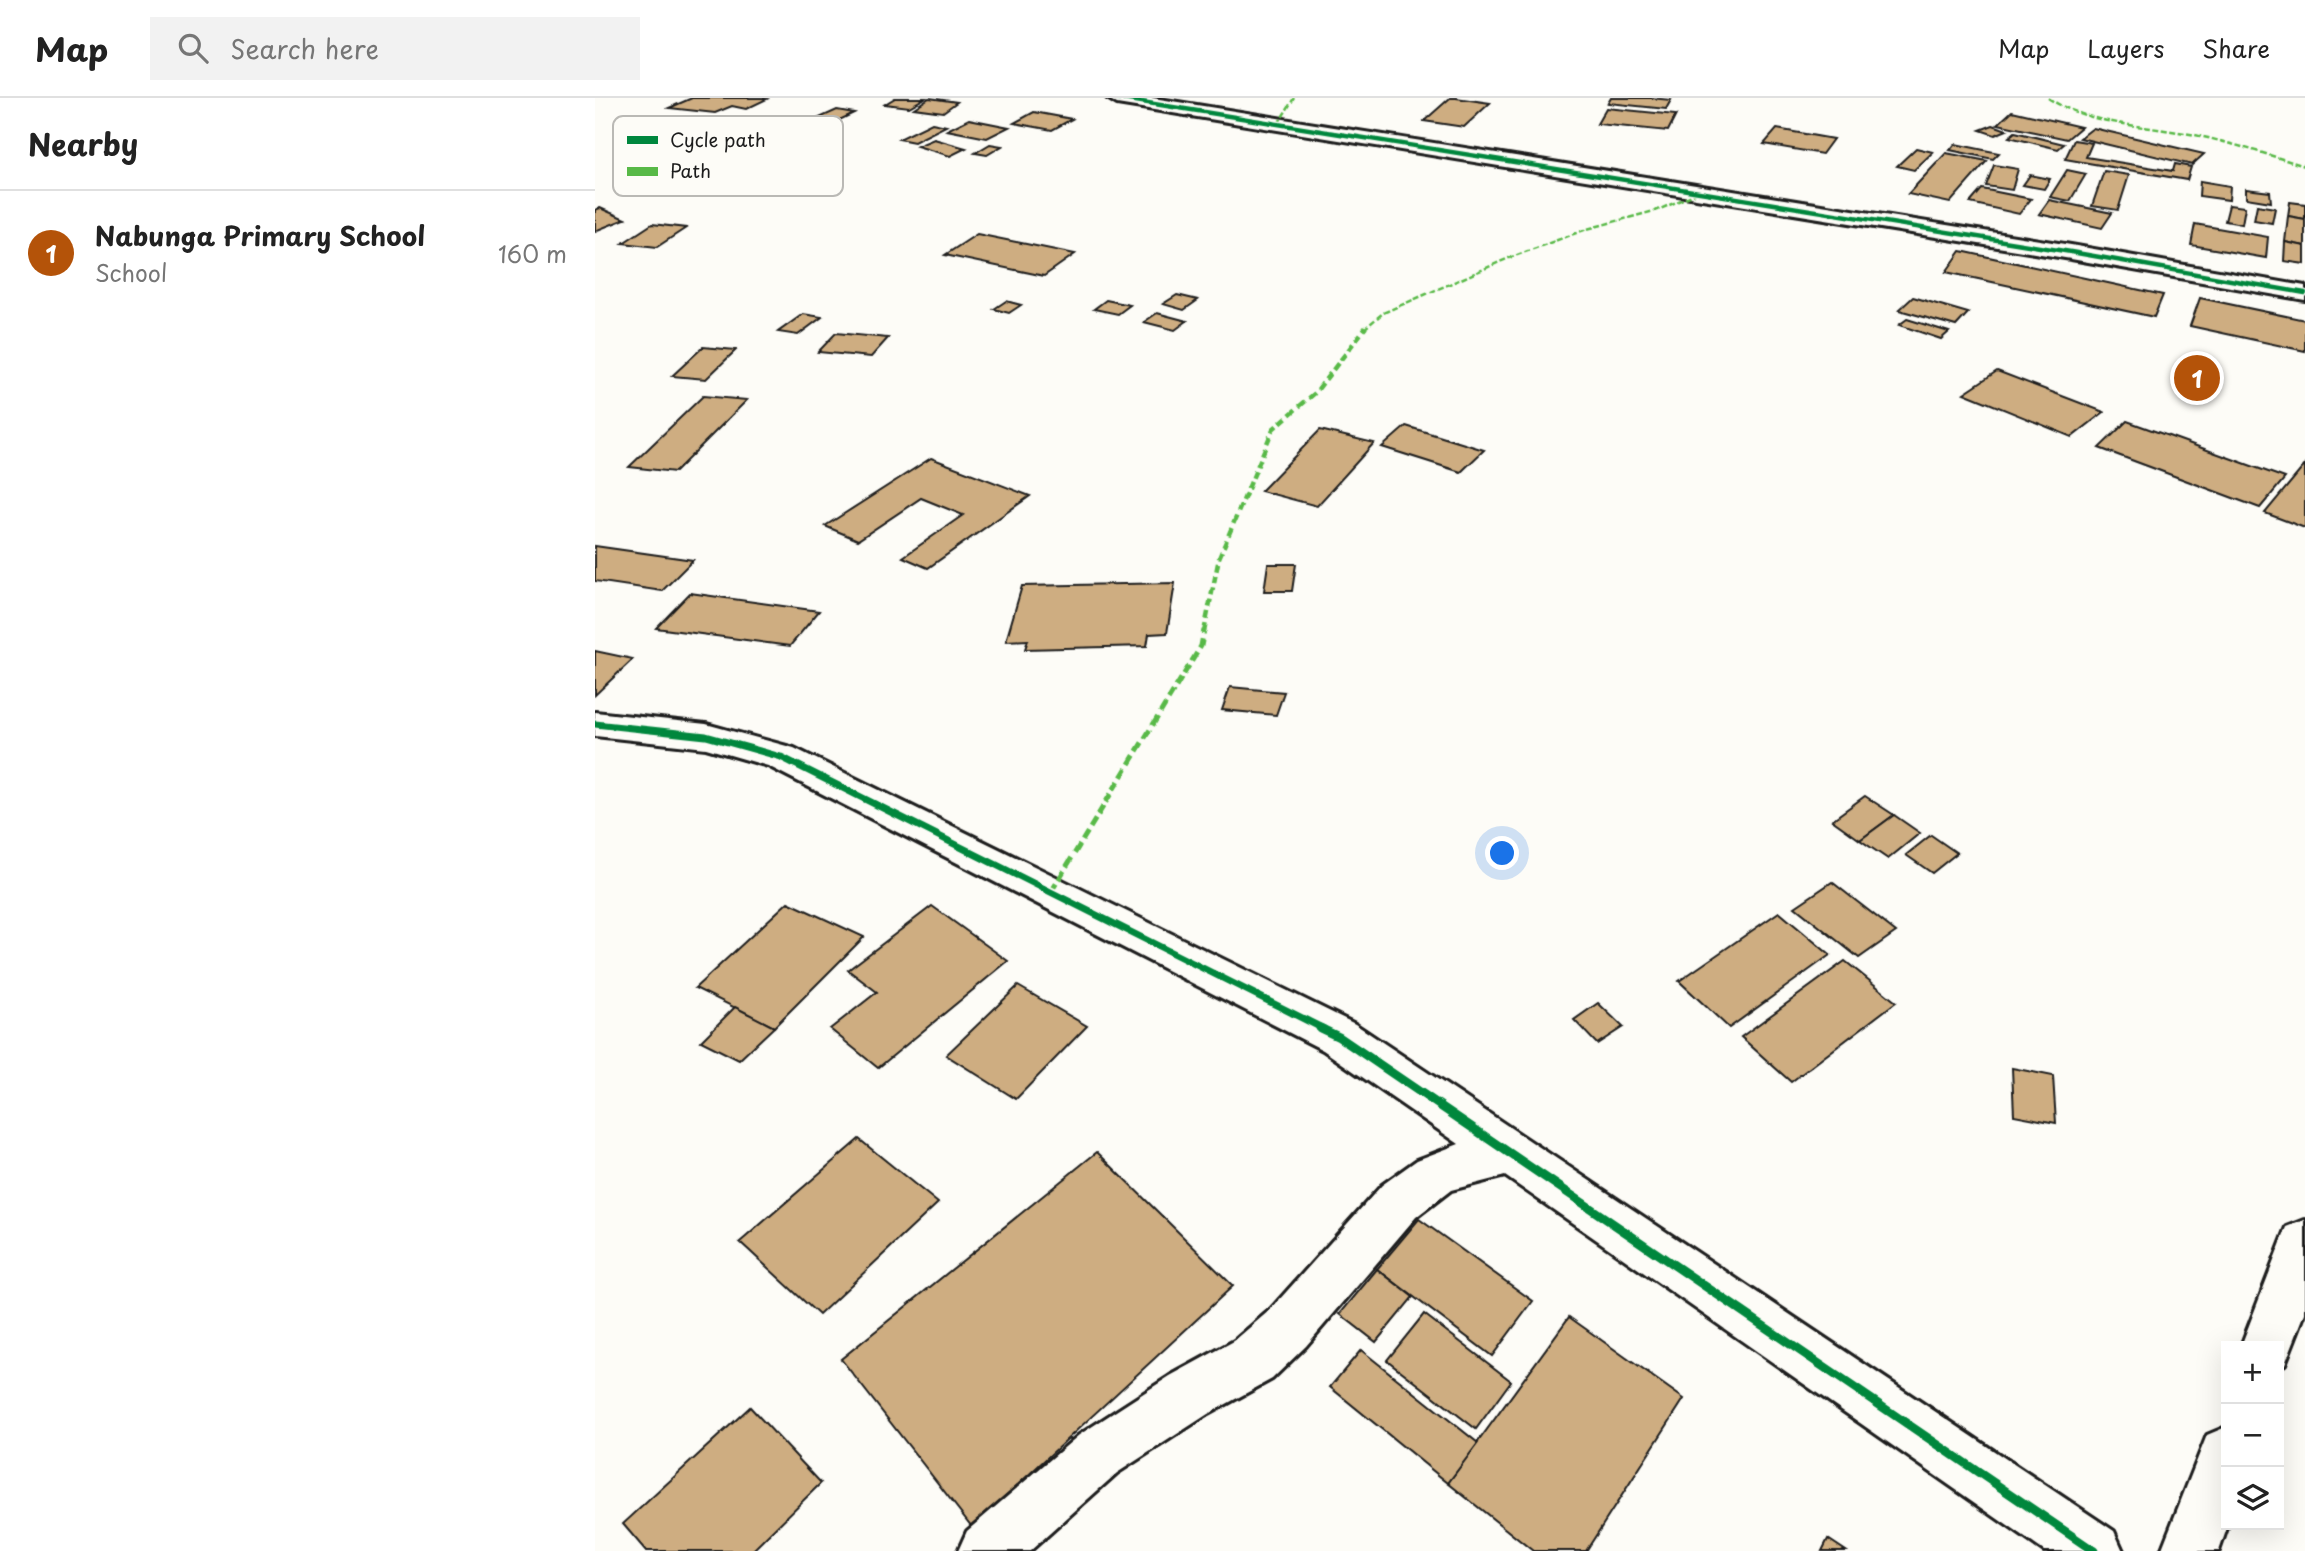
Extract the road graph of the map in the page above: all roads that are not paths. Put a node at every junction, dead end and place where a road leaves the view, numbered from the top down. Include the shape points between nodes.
1 (1117, 98) edge
2 (2305, 293) edge
3 (595, 724) edge
4 (1511, 1154) junction
5 (2305, 1243) edge
6 (2269, 1341) edge
7 (2221, 1467) edge
8 (987, 1551) edge
9 (2094, 1551) edge
10 (2190, 1551) edge

1 - 2 main road
3 - 4 main road via 706,736 781,757 1339,1037
4 - 8 main road via 1434,1175 1399,1201 1288,1328 1253,1360 1098,1454
4 - 9 main road
5 - 6 main road
7 - 10 main road

